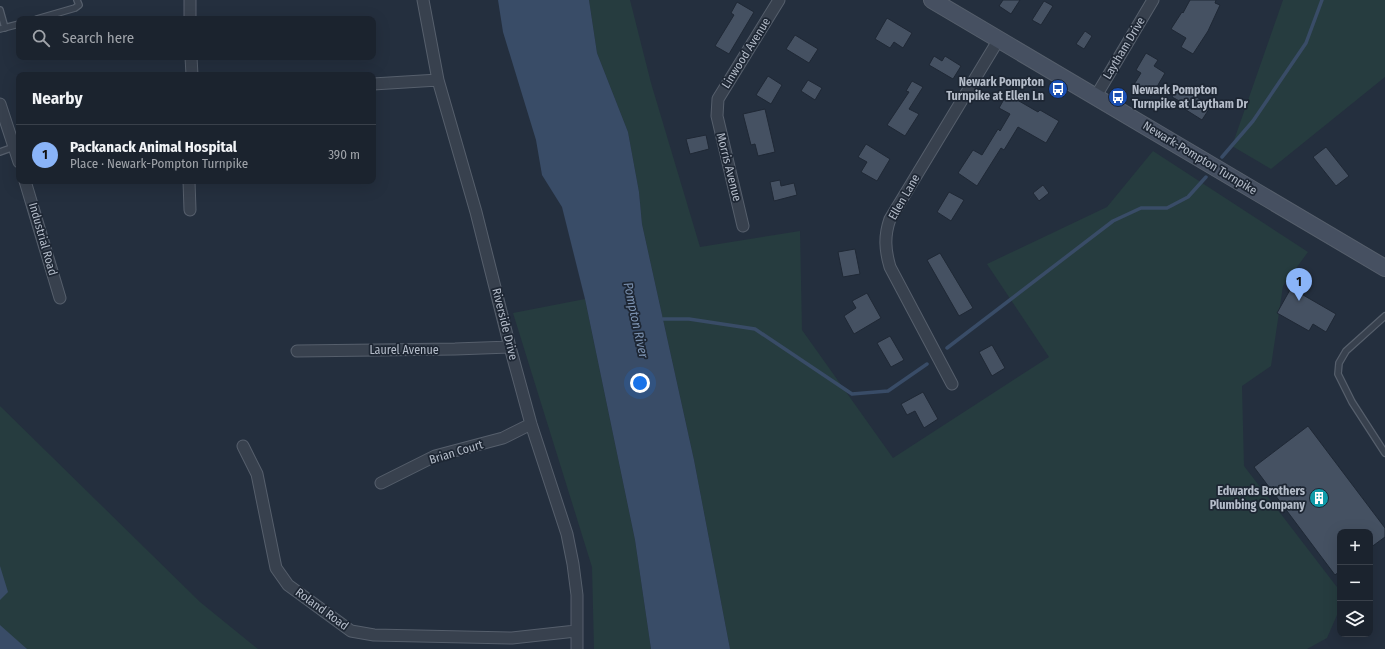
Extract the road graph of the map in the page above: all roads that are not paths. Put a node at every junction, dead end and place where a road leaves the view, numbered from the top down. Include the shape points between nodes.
1 (77, 0) edge
2 (190, 0) edge
3 (423, 0) edge
4 (779, 0) edge
5 (932, 0) edge
6 (1153, 0) edge
7 (0, 10) edge
8 (47, 16) edge
9 (190, 16) edge
10 (16, 25) edge
11 (2, 29) edge
12 (999, 39) junction
13 (191, 60) edge
14 (192, 72) edge
15 (438, 80) junction
16 (376, 84) edge
17 (1096, 96) junction
18 (0, 104) edge
19 (716, 107) joint
20 (14, 147) junction
21 (0, 152) edge
22 (16, 153) edge
23 (26, 184) edge
24 (189, 184) edge
25 (190, 210) dead end
26 (743, 226) dead end
27 (1385, 268) edge
28 (60, 298) dead end
29 (1385, 316) edge
30 (510, 346) junction
31 (297, 351) dead end
32 (952, 384) dead end
33 (531, 424) junction
34 (243, 446) dead end
35 (1385, 453) edge
36 (382, 483) dead end
37 (576, 631) junction
38 (578, 649) edge

1 - 8 lane via 78,5 75,8
2 - 9 street
3 - 15 street, Riverside Drive
4 - 19 street, Linwood Avenue via 718,99
5 - 12 main road, Newark-Pompton Turnpike
6 - 17 street, Laytham Drive
7 - 11 lane
10 - 11 lane
12 - 17 main road, Newark-Pompton Turnpike
12 - 32 street, Ellen Lane via 890,219 887,230 886,248 890,267
13 - 14 street
15 - 16 street
15 - 30 street, Riverside Drive via 476,212
17 - 27 main road, Newark-Pompton Turnpike
18 - 20 street
19 - 26 street, Morris Avenue
20 - 21 lane
20 - 22 street
23 - 28 street, Industrial Road
24 - 25 street
29 - 35 lane via 1346,351 1338,363 1338,374 1352,402
30 - 31 street, Laurel Avenue
30 - 33 street, Riverside Drive
33 - 36 street, Brian Court via 503,438 435,456
33 - 37 street, Riverside Drive via 567,534 577,595
34 - 37 street, Roland Road via 257,474 276,568 288,585 351,631 374,635 512,638
37 - 38 street, Riverside Drive

